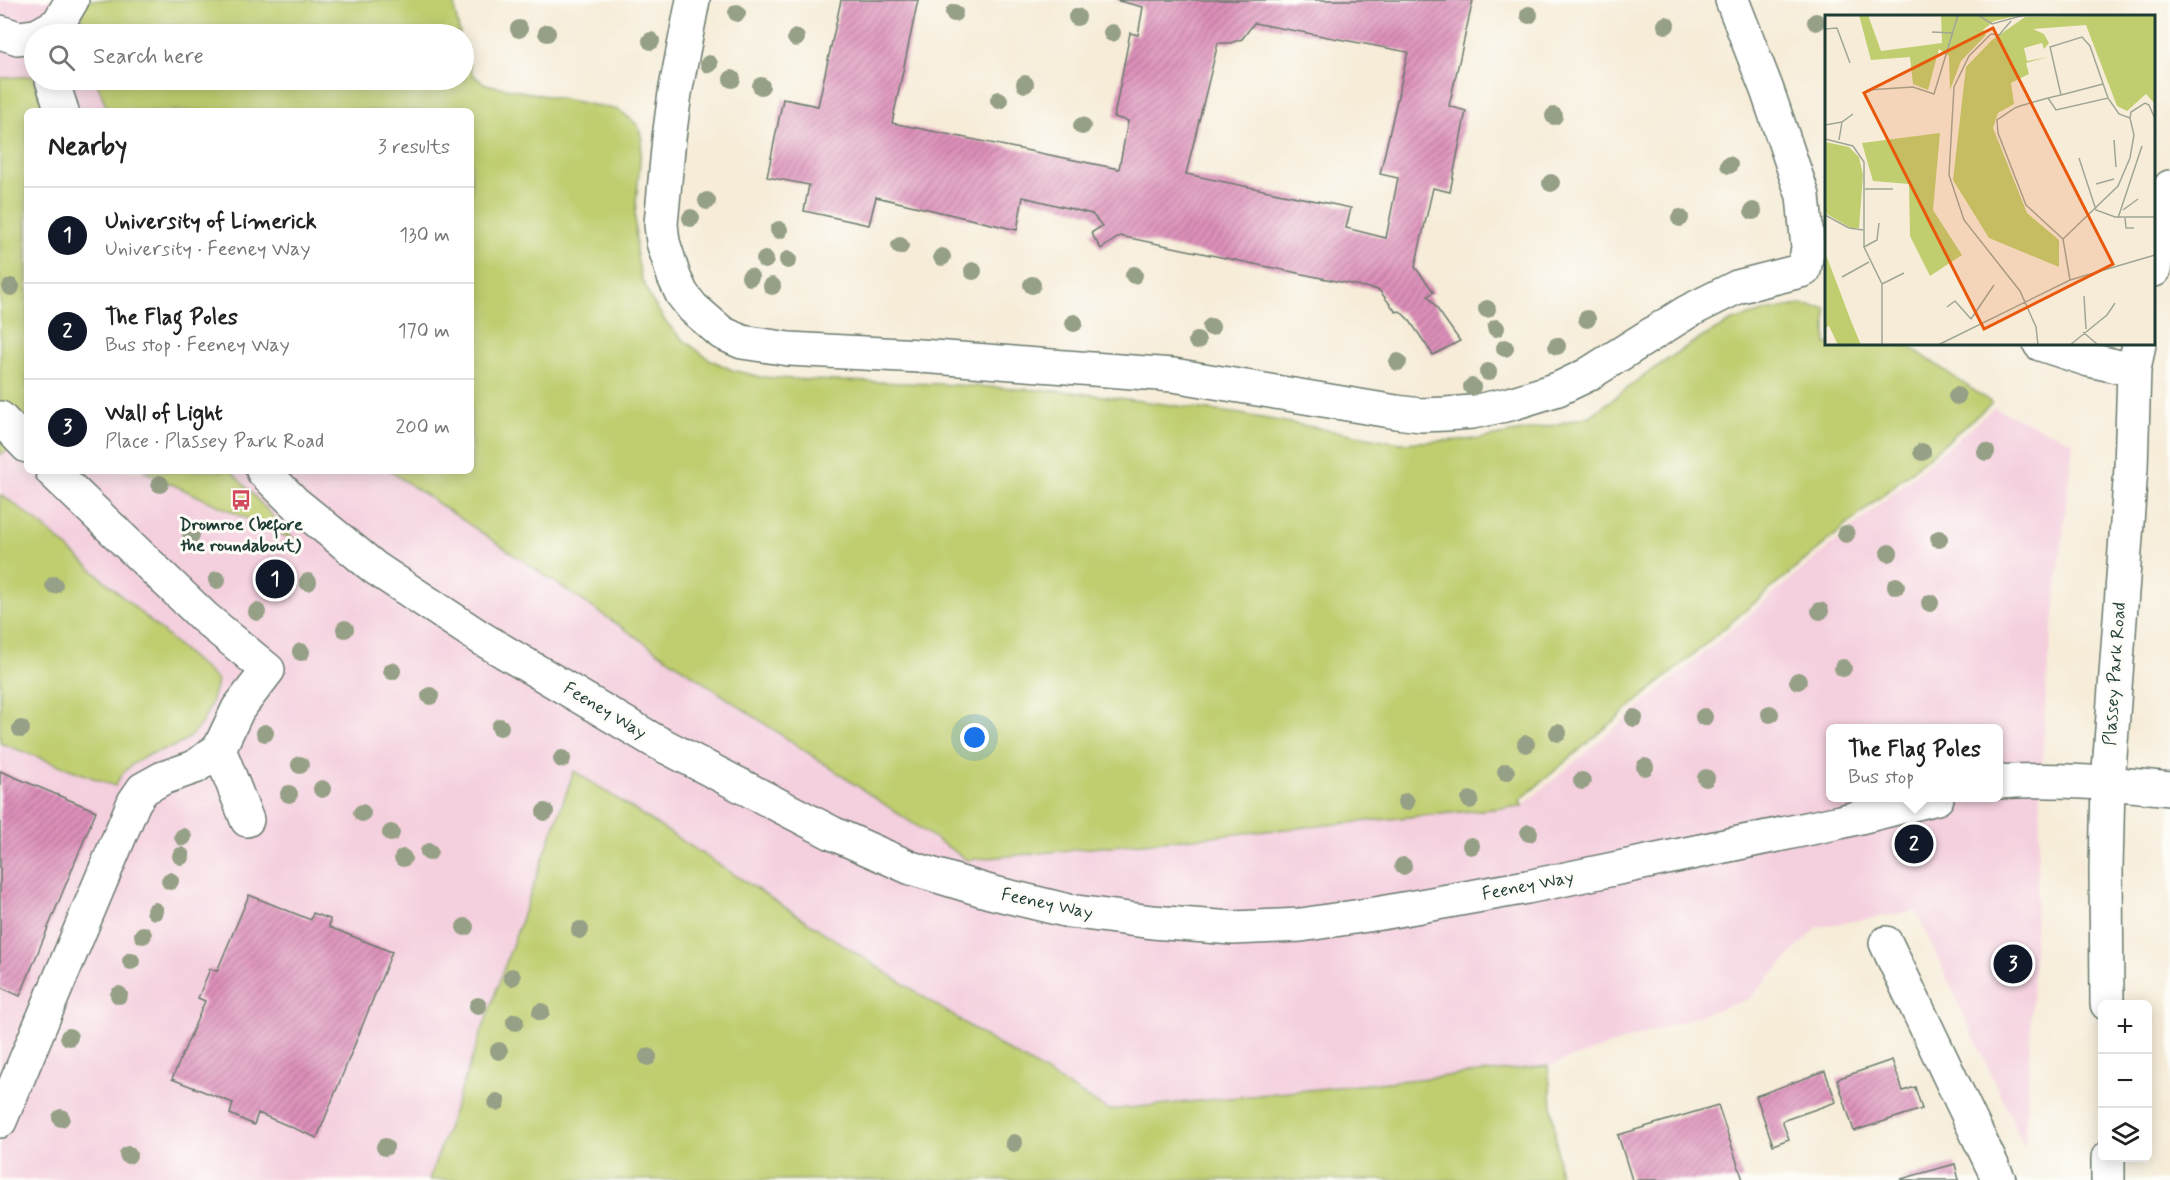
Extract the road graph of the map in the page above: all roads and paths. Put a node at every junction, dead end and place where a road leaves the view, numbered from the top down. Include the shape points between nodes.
1 (72, 0) edge
2 (693, 0) edge
3 (1732, 0) edge
4 (58, 24) edge
5 (0, 32) edge
6 (24, 37) edge
7 (55, 90) edge
8 (61, 108) edge
9 (2170, 187) edge
10 (2155, 265) edge
11 (1815, 271) edge
12 (2043, 345) edge
13 (2136, 357) edge
14 (0, 418) edge
15 (24, 443) edge
16 (55, 474) edge
17 (266, 474) edge
18 (219, 749) junction
19 (2003, 782) edge
20 (2108, 784) junction
21 (2170, 789) edge
22 (1921, 802) edge
23 (247, 820) dead end
24 (1886, 943) dead end
25 (2107, 1000) edge
26 (0, 1121) edge
27 (2108, 1162) edge
28 (1999, 1180) edge
29 (2108, 1180) edge

1 - 4 street
2 - 11 street via 669,138 661,224 663,242 674,277 693,308 722,333 742,342 789,349 1173,375 1396,412 1446,414 1510,404 1558,389 1687,312 1737,287
3 - 11 street via 1803,196 1808,248
5 - 6 street
7 - 8 street
9 - 10 street
12 - 13 street via 2089,360
13 - 20 street, Plassey Park Road
14 - 15 street
16 - 18 street via 204,617 268,670 238,709
17 - 22 street, Feeney Way via 375,568 481,638 653,740 832,833 911,868 1069,911 1233,928 1301,925 1527,887
18 - 23 street
18 - 26 street via 195,767 143,789 134,802
19 - 20 street
20 - 21 street
20 - 25 street, Plassey Park Road
24 - 28 street
27 - 29 street

